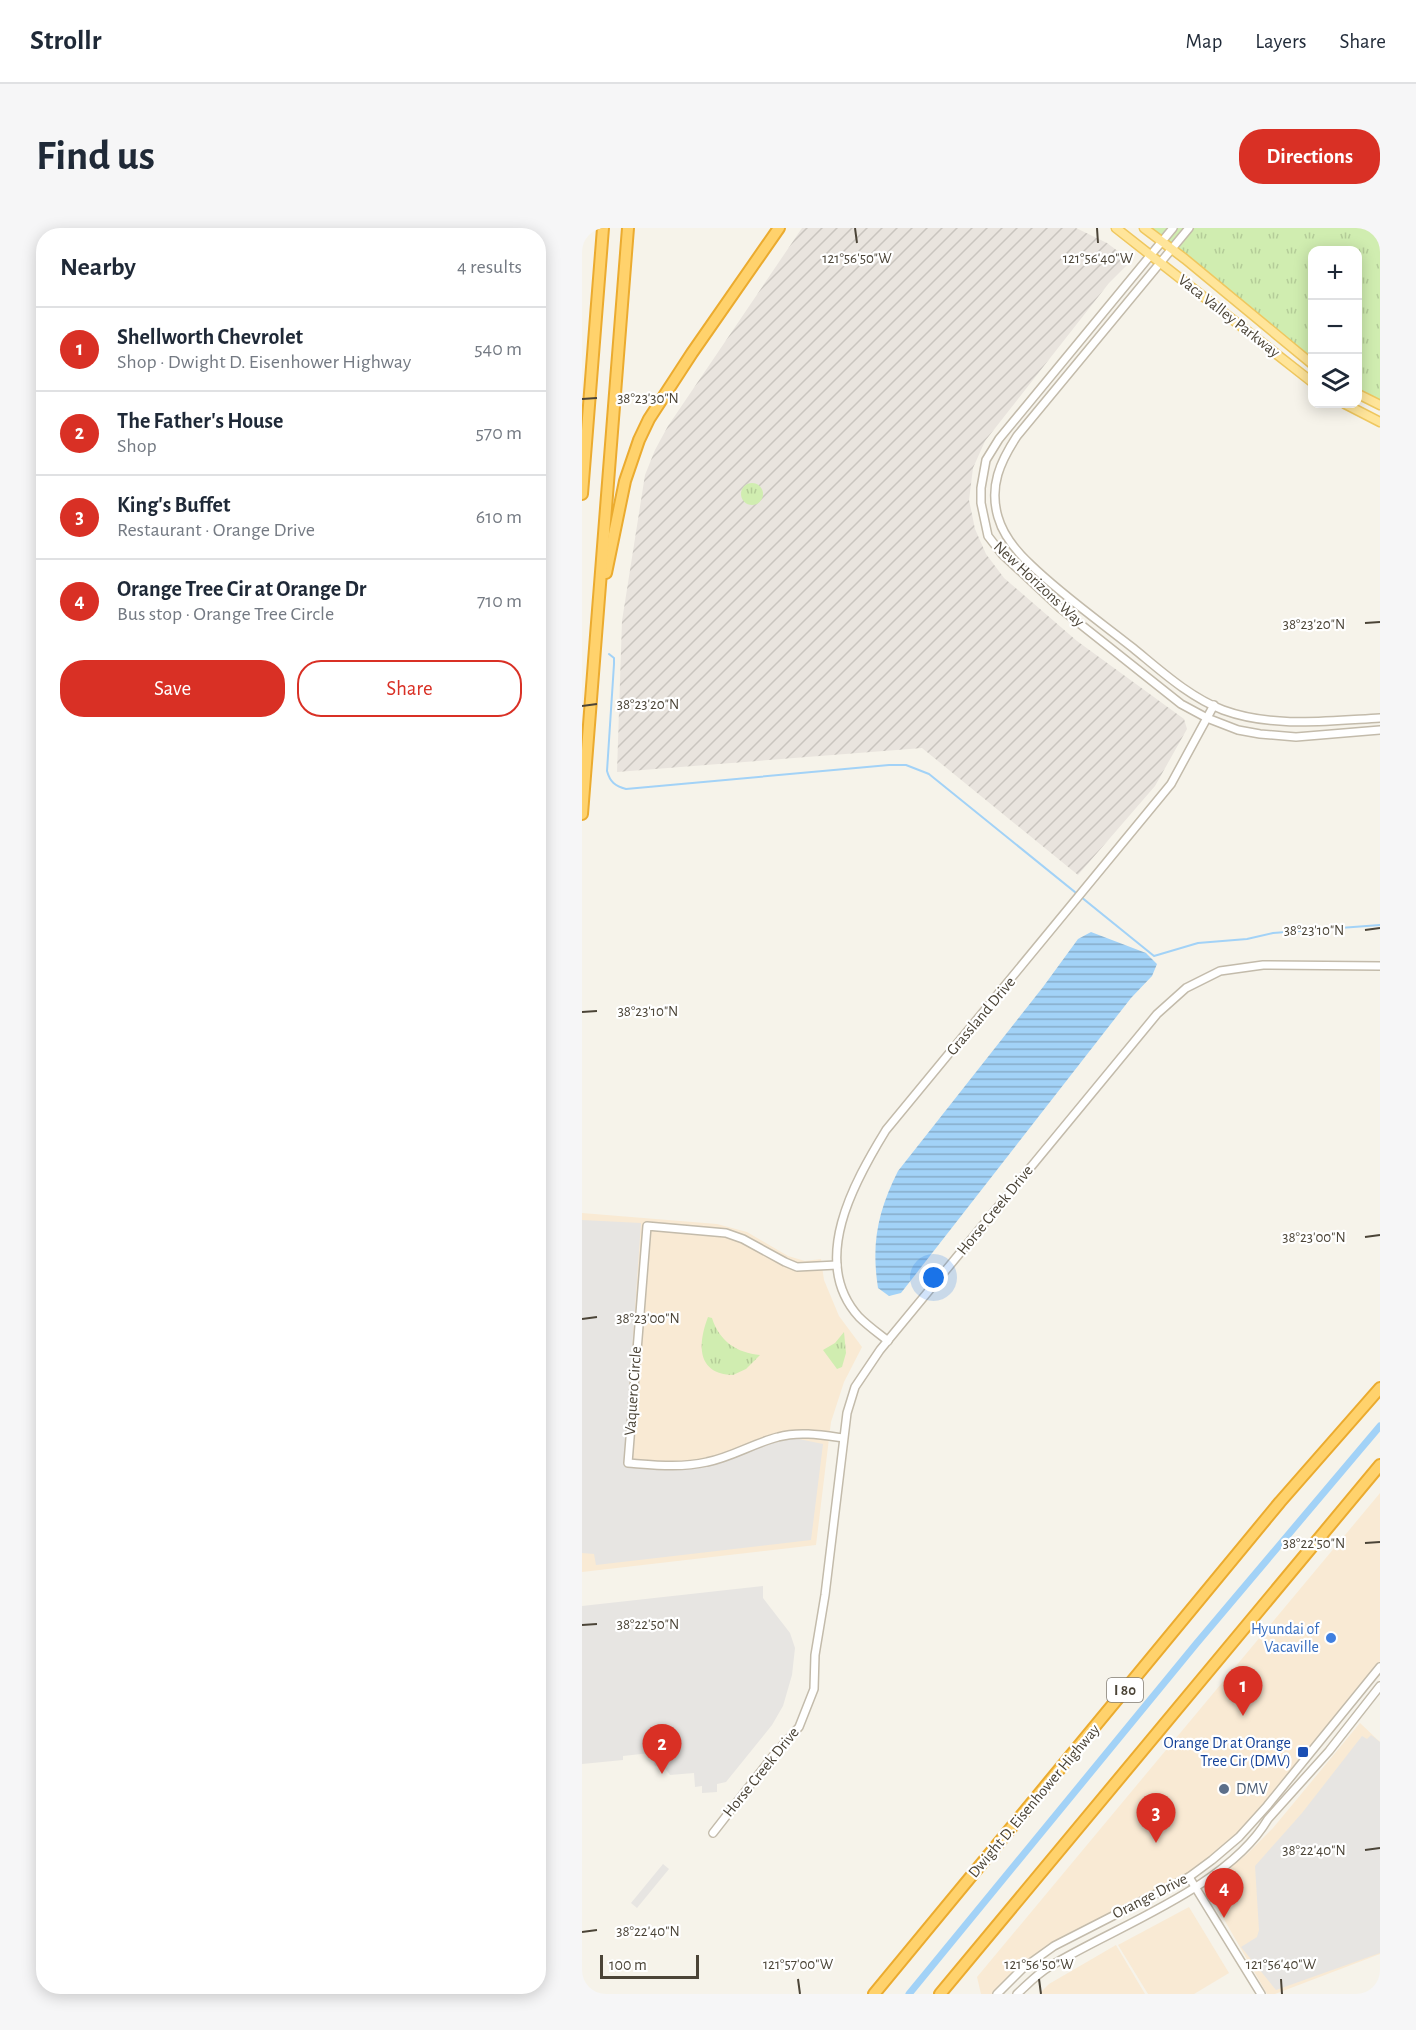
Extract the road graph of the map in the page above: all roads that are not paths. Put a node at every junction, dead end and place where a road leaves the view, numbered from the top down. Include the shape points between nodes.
1 (603, 228) edge
2 (628, 228) edge
3 (779, 228) edge
4 (1116, 228) edge
5 (1144, 228) edge
6 (1173, 228) edge
7 (1189, 228) edge
8 (1162, 241) junction
9 (1173, 249) junction
10 (1151, 254) junction
11 (1161, 262) junction
12 (1308, 361) edge
13 (1308, 379) edge
14 (1362, 396) edge
15 (1380, 405) edge
16 (1353, 408) edge
17 (1380, 422) edge
18 (582, 494) edge
19 (597, 615) junction
20 (1214, 705) junction
21 (1207, 718) junction
22 (1380, 718) edge
23 (1380, 730) edge
24 (582, 814) edge
25 (1380, 966) edge
26 (837, 1265) junction
27 (888, 1341) junction
28 (1380, 1388) edge
29 (843, 1438) junction
30 (1380, 1465) edge
31 (1380, 1667) edge
32 (1380, 1686) edge
33 (713, 1833) dead end
34 (1189, 1877) junction
35 (1196, 1886) junction
36 (874, 1994) edge
37 (940, 1994) edge
38 (997, 1994) edge
39 (1017, 1994) edge
40 (1261, 1994) edge

1 - 18 highway
2 - 19 highway
3 - 19 highway via 649,419 625,481
4 - 10 main road, Vaca Valley Parkway
5 - 8 main road, Vaca Valley Parkway
6 - 8 street, New Horizons Way
7 - 9 street, New Horizons Way
8 - 9 main road, Vaca Valley Parkway
8 - 10 street, New Horizons Way
9 - 11 street, New Horizons Way
9 - 12 main road, Vaca Valley Parkway
10 - 11 main road, Vaca Valley Parkway
10 - 21 street, New Horizons Way via 999,439 986,460 981,503 988,536 1002,554 1060,608 1182,704
11 - 13 main road, Vaca Valley Parkway
11 - 20 street, New Horizons Way via 1017,436 997,472 995,501 1004,533 1030,564 1195,696
14 - 15 main road
16 - 17 main road
19 - 24 highway
20 - 21 street, Grassland Drive
20 - 22 street, New Horizons Way via 1262,720
21 - 23 street, New Horizons Way via 1238,730 1296,737
21 - 26 street, Grassland Drive via 1171,784 886,1130 867,1162 839,1229
25 - 27 street, Horse Creek Drive via 1263,965 1220,971 1185,988 1157,1014
26 - 27 street, Grassland Drive via 842,1288 859,1316
26 - 29 street, Vaquero Circle via 797,1266 726,1233 647,1226 628,1463 668,1466 709,1462 790,1435
27 - 29 street, Horse Creek Drive via 855,1388
28 - 36 highway, Dwight D. Eisenhower Highway / I 80 via 1280,1502
29 - 33 street, Horse Creek Drive via 814,1689 799,1727
30 - 37 highway
31 - 34 street, Orange Drive via 1239,1837
32 - 35 street, Orange Drive via 1260,1832
34 - 35 street
34 - 38 street, Orange Drive via 1054,1946 1022,1968
35 - 39 street, Orange Drive via 1046,1968
35 - 40 street

